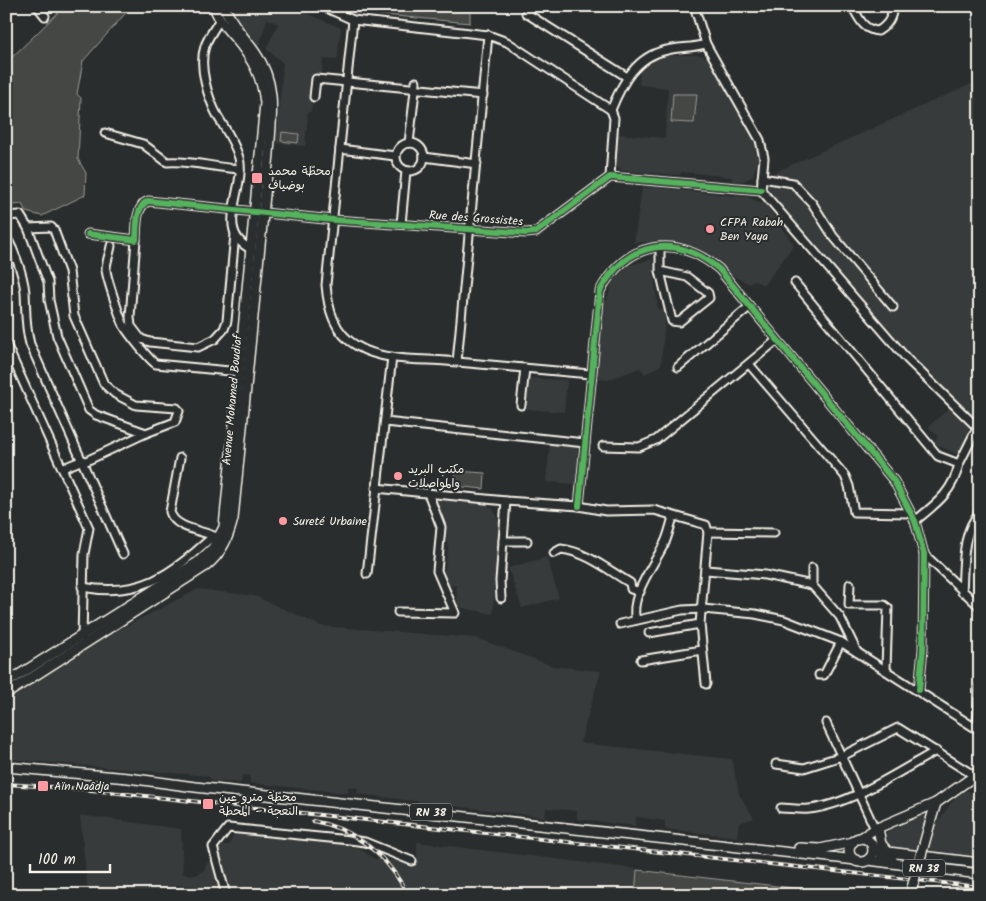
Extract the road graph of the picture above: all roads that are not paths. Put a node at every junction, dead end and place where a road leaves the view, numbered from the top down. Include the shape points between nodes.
1 (36, 6) edge
2 (214, 6) edge
3 (224, 6) edge
4 (322, 6) edge
5 (694, 6) edge
6 (852, 6) edge
7 (886, 6) edge
8 (893, 6) edge
9 (526, 12) dead end
10 (45, 16) dead end
11 (892, 16) junction
12 (220, 19) junction
13 (353, 20) junction
14 (488, 35) junction
15 (706, 44) junction
16 (627, 77) junction
17 (345, 83) junction
18 (415, 86) junction
19 (483, 95) junction
20 (314, 97) dead end
21 (611, 110) junction
22 (105, 133) dead end
23 (409, 143) junction
24 (340, 149) junction
25 (395, 156) junction
26 (424, 157) junction
27 (477, 164) junction
28 (240, 169) junction
29 (406, 171) junction
30 (610, 177) junction
31 (762, 178) junction
32 (761, 190) junction
33 (234, 210) junction
34 (259, 212) junction
35 (6, 216) edge
36 (334, 220) junction
37 (401, 224) junction
38 (28, 228) junction
39 (471, 230) junction
40 (88, 234) dead end
41 (235, 234) junction
42 (6, 236) edge
43 (136, 240) junction
44 (111, 246) dead end
45 (660, 247) junction
46 (251, 249) junction
47 (660, 271) junction
48 (795, 283) dead end
49 (749, 307) junction
50 (893, 307) dead end
51 (777, 340) junction
52 (6, 344) edge
53 (392, 357) junction
54 (457, 362) junction
55 (749, 364) junction
56 (678, 367) dead end
57 (525, 368) junction
58 (240, 372) junction
59 (590, 374) junction
60 (521, 405) dead end
61 (385, 422) junction
62 (978, 429) edge
63 (146, 433) junction
64 (585, 443) junction
65 (603, 446) dead end
66 (180, 458) dead end
67 (84, 461) junction
68 (959, 464) junction
69 (63, 468) junction
70 (376, 488) junction
71 (428, 493) junction
72 (506, 502) junction
73 (579, 506) junction
74 (980, 512) edge
75 (910, 513) junction
76 (673, 516) junction
77 (916, 521) junction
78 (708, 532) junction
79 (774, 533) dead end
80 (221, 538) junction
81 (503, 541) junction
82 (527, 541) dead end
83 (123, 554) dead end
84 (554, 554) dead end
85 (924, 554) junction
86 (812, 568) dead end
87 (706, 570) junction
88 (367, 574) dead end
89 (850, 584) dead end
90 (812, 585) junction
91 (82, 587) junction
92 (640, 592) junction
93 (962, 592) junction
94 (501, 598) dead end
95 (980, 607) edge
96 (703, 609) junction
97 (398, 612) dead end
98 (636, 620) junction
99 (620, 624) dead end
100 (700, 624) junction
101 (649, 633) dead end
102 (82, 637) junction
103 (841, 642) junction
104 (702, 650) junction
105 (857, 652) junction
106 (641, 660) dead end
107 (886, 669) junction
108 (819, 675) dead end
109 (6, 684) edge
110 (706, 684) dead end
111 (980, 686) edge
112 (918, 690) junction
113 (6, 694) edge
114 (979, 700) edge
115 (826, 723) dead end
116 (978, 730) edge
117 (936, 751) junction
118 (842, 756) junction
119 (6, 760) edge
120 (776, 764) dead end
121 (6, 767) edge
122 (977, 774) edge
123 (857, 793) junction
124 (936, 802) junction
125 (781, 808) dead end
126 (876, 829) junction
127 (856, 840) junction
128 (713, 842) junction
129 (872, 845) junction
130 (856, 860) junction
131 (868, 860) junction
132 (412, 861) dead end
133 (980, 863) edge
134 (980, 868) edge
135 (980, 874) edge
136 (226, 895) edge
137 (910, 895) edge

1 - 10 street
2 - 12 main road, Avenue Mohamed Boudiaf
3 - 34 main road, Avenue Mohamed Boudiaf via 262,63 270,82 272,106
4 - 13 street
5 - 15 street
6 - 11 street via 869,30 878,31
7 - 11 street
8 - 11 street
9 - 16 street
12 - 28 street via 205,45 204,64 210,100 232,140 240,159
12 - 34 main road, Avenue Mohamed Boudiaf via 250,57 264,88
13 - 14 street
13 - 17 street
14 - 19 street
14 - 21 street via 507,42
15 - 16 street via 653,55
15 - 31 street via 760,140 764,158
16 - 21 street
17 - 18 street
17 - 20 street via 316,79
17 - 24 street
18 - 19 street
18 - 23 street
19 - 27 street
21 - 30 street via 614,118
22 - 28 street via 143,144 167,162 186,161
23 - 25 street via 398,148
23 - 26 street via 420,147
24 - 25 street
24 - 36 street
25 - 29 street via 399,167
26 - 27 street
26 - 29 street via 420,167
27 - 39 street
28 - 33 street
29 - 37 street
30 - 32 street
30 - 39 street, Rue des Grossistes via 536,232
31 - 32 street
31 - 50 street via 793,183
32 - 62 street via 907,360
33 - 34 street, Rue des Grossistes
33 - 41 street
33 - 43 street, Rue des Grossistes via 148,201 142,203 140,209
34 - 36 street, Rue des Grossistes
34 - 46 main road, Avenue Mohamed Boudiaf
34 - 80 main road, Avenue Mohamed Boudiaf via 234,519
35 - 38 street via 20,215
36 - 37 street, Rue des Grossistes
36 - 53 street via 326,285 329,312 344,337 357,346
37 - 39 street, Rue des Grossistes
38 - 63 street via 48,282 57,336 89,410
38 - 63 street via 50,227 54,230 69,271 74,316 104,384 114,394 136,405 177,408 180,414 175,422
39 - 54 street
40 - 43 street
41 - 43 street via 227,321 215,339 198,347 150,342 136,334 130,317
41 - 46 street via 240,243
42 - 67 street via 25,290 25,325 30,344
44 - 58 street via 106,270 109,283 124,326 150,362
45 - 47 street
45 - 49 street via 693,252 707,259
45 - 59 street via 624,260 610,273 600,291
46 - 58 main road, Avenue Mohamed Boudiaf
47 - 47 street via 672,321 680,322 709,298 687,277
48 - 68 street via 938,456
49 - 51 street
49 - 56 street
51 - 55 street
51 - 75 street via 894,481
52 - 69 street
53 - 54 street
53 - 61 street
54 - 57 street
55 - 65 street via 666,434 646,445 630,448
55 - 75 street via 844,476 854,512
57 - 59 street
57 - 60 street
58 - 80 main road, Avenue Mohamed Boudiaf via 227,509
59 - 64 street
61 - 64 street
61 - 70 street
62 - 68 street
63 - 67 street
64 - 73 street
66 - 80 street via 170,512 172,517 183,525
67 - 69 street
67 - 83 street
68 - 77 street via 951,488 942,500
69 - 91 street via 88,528
70 - 71 street
70 - 88 street
71 - 72 street
71 - 97 street via 441,526 438,571 455,613
72 - 73 street
72 - 81 street
73 - 76 street via 606,511 654,510
74 - 93 street via 967,535
75 - 77 street
76 - 78 street via 706,525
76 - 92 street via 666,541
77 - 85 street
78 - 79 street
78 - 87 street
80 - 91 street via 212,537 166,575 149,584 108,590
80 - 102 main road, Avenue Mohamed Boudiaf via 198,562
80 - 113 main road, Avenue Mohamed Boudiaf via 214,559 206,566
81 - 82 street
81 - 94 street
84 - 92 street via 561,549 589,558
85 - 93 street
85 - 112 street via 923,649
86 - 90 street
87 - 90 street
87 - 96 street
89 - 107 street via 849,605 884,605 888,608
90 - 105 street via 840,616
91 - 102 street
92 - 98 street via 633,612
93 - 95 street
96 - 98 street
96 - 100 street
96 - 103 street via 784,620
98 - 99 street
100 - 101 street
100 - 104 street
102 - 109 main road, Avenue Mohamed Boudiaf
103 - 105 street
103 - 108 street via 824,675
104 - 106 street
104 - 110 street
105 - 107 street
107 - 112 street
111 - 114 street
112 - 116 street
114 - 116 street
115 - 118 street
117 - 118 street via 898,728
117 - 122 street
117 - 123 street
118 - 120 street via 804,768
118 - 123 street
119 - 128 main road, RN 38
121 - 128 main road, RN 38
122 - 124 main road
123 - 125 street via 809,809
123 - 126 street
124 - 126 main road
124 - 137 main road, bridge
126 - 127 main road
126 - 129 main road
126 - 133 main road via 881,844 888,852
127 - 128 main road, RN 38 via 809,849
127 - 129 main road, RN 38
127 - 130 main road via 850,850
128 - 130 main road, RN 38
129 - 131 main road
129 - 134 main road, RN 38 via 890,859
130 - 131 main road, RN 38
131 - 135 main road, RN 38
132 - 136 street via 365,842 228,828 213,847

